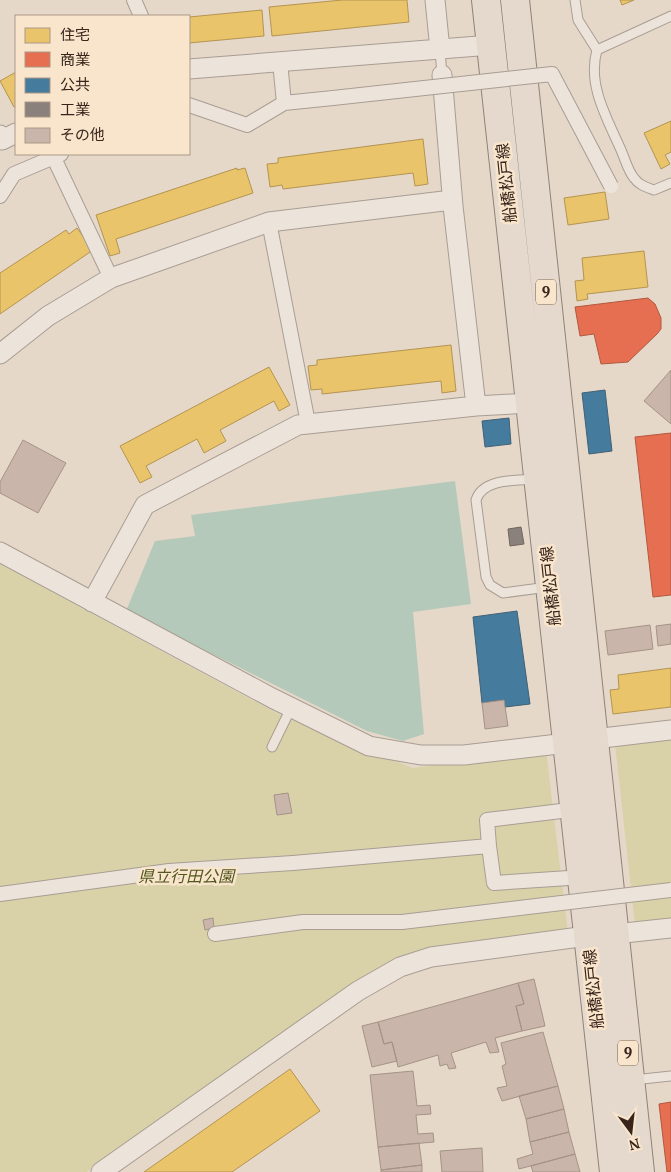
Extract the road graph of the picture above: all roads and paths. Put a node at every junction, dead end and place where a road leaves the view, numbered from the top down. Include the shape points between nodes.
1 (435, 0) edge
2 (486, 0) edge
3 (515, 0) edge
4 (575, 0) edge
5 (671, 16) edge
6 (491, 45) junction
7 (440, 50) junction
8 (597, 50) junction
9 (280, 62) junction
10 (190, 69) edge
11 (442, 75) joint
12 (284, 103) junction
13 (190, 105) edge
14 (15, 134) edge
15 (0, 135) edge
16 (55, 155) edge
17 (671, 183) edge
18 (611, 186) dead end
19 (0, 196) edge
20 (452, 200) junction
21 (269, 222) junction
22 (111, 278) junction
23 (0, 354) edge
24 (530, 402) junction
25 (476, 406) junction
26 (308, 424) junction
27 (538, 478) junction
28 (0, 552) edge
29 (564, 586) junction
30 (92, 602) junction
31 (292, 708) junction
32 (671, 730) edge
33 (594, 739) junction
34 (567, 743) junction
35 (272, 747) dead end
36 (561, 811) dead end
37 (489, 846) junction
38 (569, 878) dead end
39 (671, 890) edge
40 (0, 894) edge
41 (671, 928) edge
42 (215, 934) dead end
43 (615, 934) junction
44 (588, 936) junction
45 (671, 1076) edge
46 (630, 1080) junction
47 (101, 1172) edge
48 (614, 1172) edge
49 (640, 1172) edge

1 - 7 street
2 - 6 main road, 船橋松戸線 / 9
3 - 29 main road, 船橋松戸線 / 9
4 - 8 lane via 578,20
5 - 8 lane
6 - 7 street
6 - 24 main road, 船橋松戸線 / 9
7 - 9 street
7 - 11 lane
8 - 17 lane via 593,65 596,90 634,178 654,190
9 - 10 street
9 - 12 street
11 - 20 street
12 - 13 street via 247,125
12 - 18 street, bridge via 552,74
14 - 15 street via 2,140
16 - 19 street via 14,174
16 - 22 street
20 - 21 street
20 - 25 street
21 - 22 street
21 - 26 street
22 - 23 street via 48,316
24 - 25 street
24 - 27 main road, 船橋松戸線 / 9
25 - 26 street
26 - 30 street via 298,425 145,505
27 - 29 main road, 船橋松戸線 / 9
27 - 29 lane via 487,486 476,500 486,578 502,593
28 - 30 street
29 - 33 main road, 船橋松戸線 / 9
29 - 34 main road, 船橋松戸線 / 9
30 - 31 street
31 - 34 street via 368,746 420,755 464,755
31 - 35 lane
32 - 33 street
33 - 43 main road, 船橋松戸線 / 9
34 - 44 main road, 船橋松戸線 / 9
36 - 37 street via 487,820
37 - 38 street via 494,883
37 - 40 street via 169,871
39 - 42 street, bridge via 402,922 303,922
41 - 43 street
43 - 46 main road, 船橋松戸線 / 9
44 - 47 street via 464,951 400,967 358,991
44 - 48 main road, 船橋松戸線 / 9
45 - 46 lane
46 - 49 main road, 船橋松戸線 / 9

